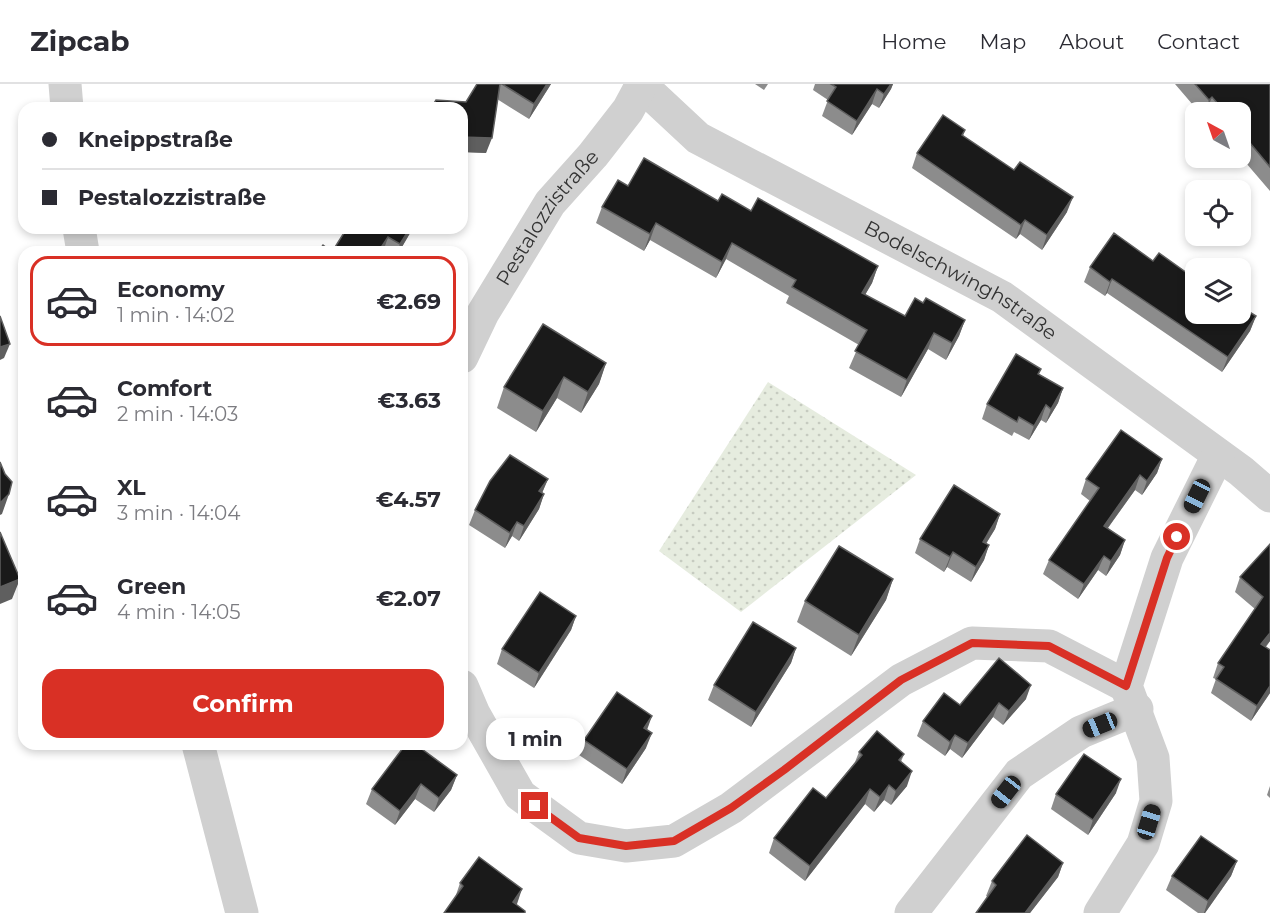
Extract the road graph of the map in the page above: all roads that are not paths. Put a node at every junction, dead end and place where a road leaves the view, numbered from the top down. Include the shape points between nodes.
1 (65, 84) edge
2 (641, 85) edge
3 (66, 102) edge
4 (468, 344) edge
5 (1218, 455) junction
6 (1270, 496) edge
7 (1132, 698) junction
8 (468, 700) edge
9 (200, 750) edge
10 (242, 913) edge
11 (911, 913) edge
12 (1100, 913) edge

1 - 3 street
2 - 4 street, Pestalozzistraße via 628,110 550,203
2 - 5 street, Bodelschwinghstraße via 698,138 1002,297
5 - 6 street, Bodelschwinghstraße
5 - 7 street via 1167,558
7 - 8 street via 1049,646 972,643 901,680 731,808 674,841 626,846 579,838 520,795
7 - 11 street via 1019,774
7 - 12 street via 1153,758 1155,801 1143,844
9 - 10 street

